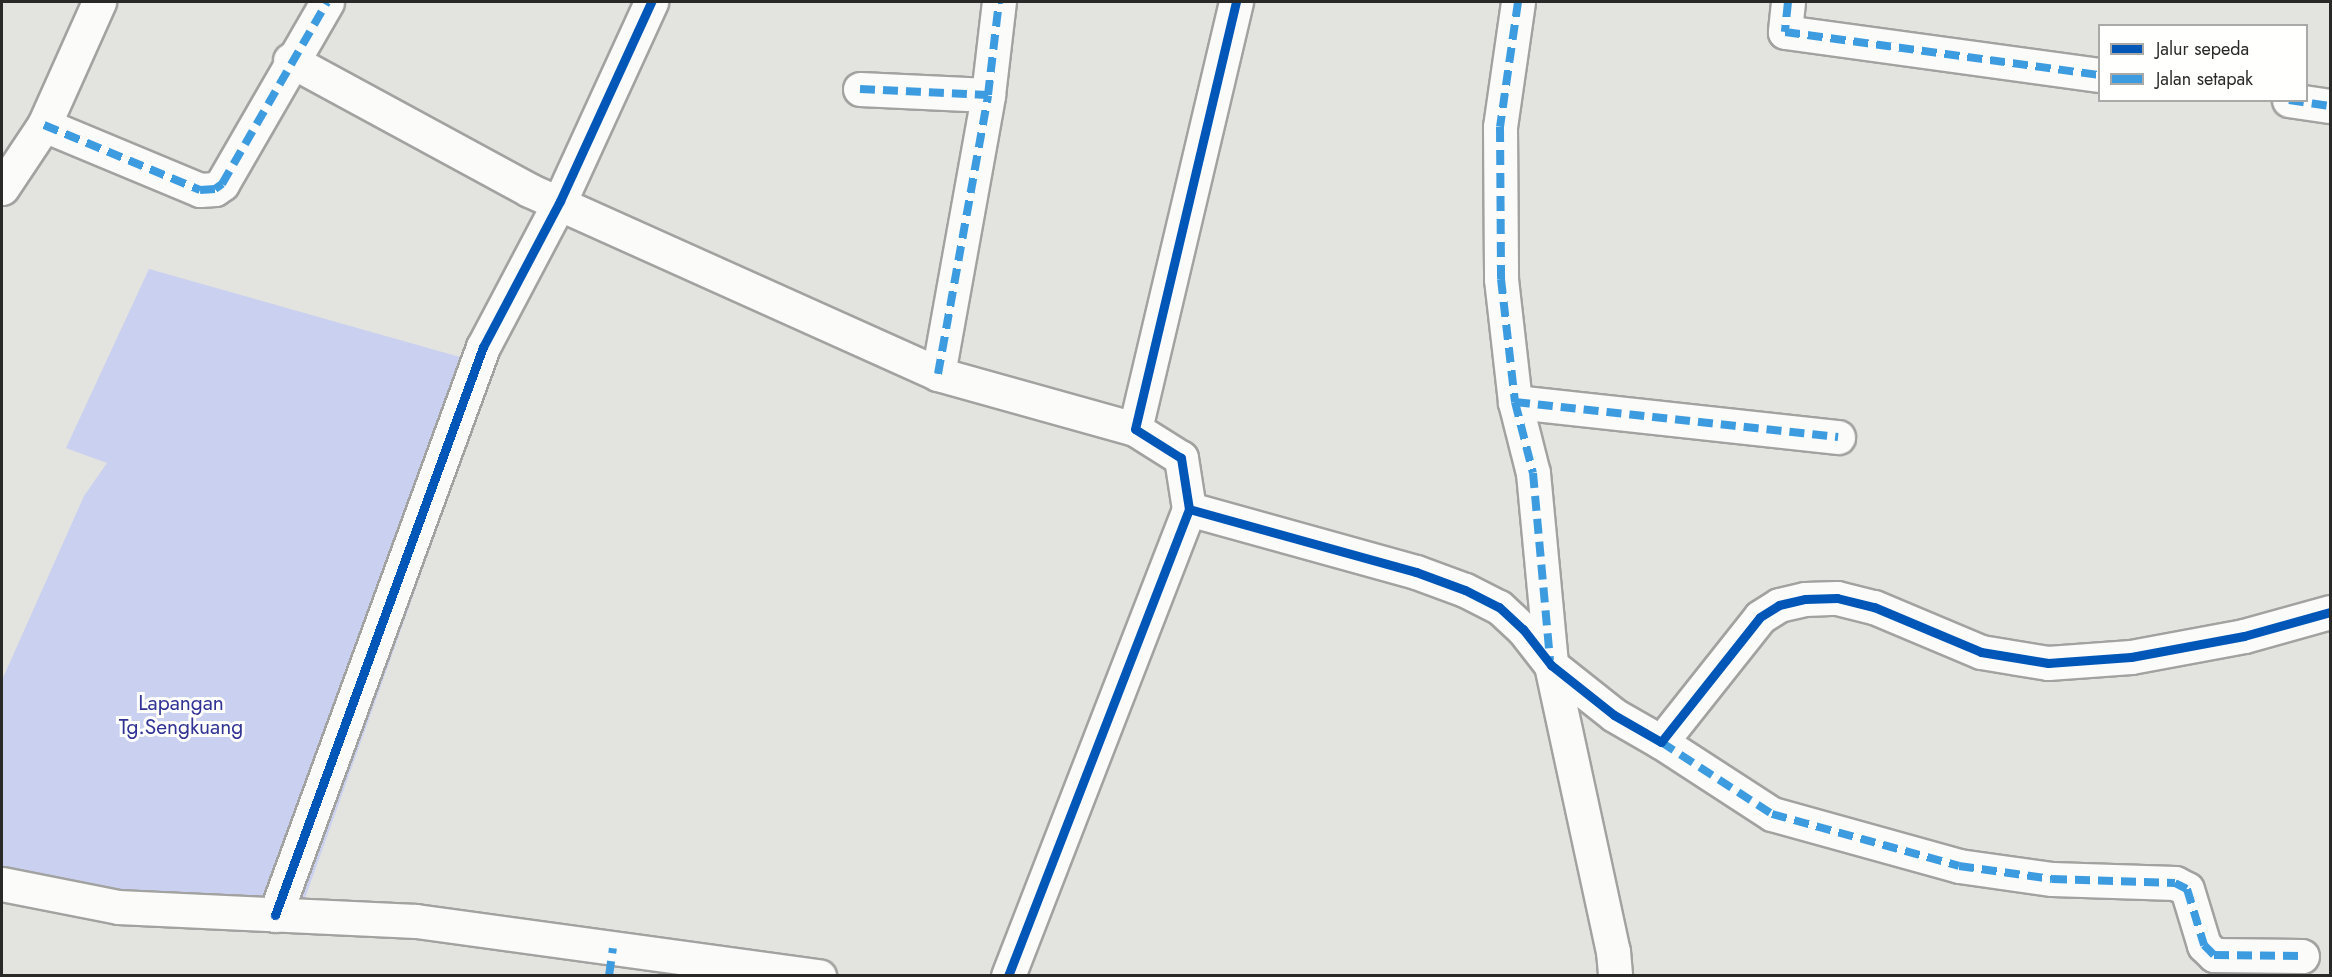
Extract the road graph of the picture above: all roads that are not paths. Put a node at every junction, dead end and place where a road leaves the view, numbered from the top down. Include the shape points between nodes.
1 (99, 2) edge
2 (327, 2) edge
3 (651, 2) edge
4 (999, 2) edge
5 (1236, 2) edge
6 (1518, 2) edge
7 (1788, 2) edge
8 (290, 60) junction
9 (2098, 75) edge
10 (860, 89) dead end
11 (988, 95) junction
12 (2303, 102) edge
13 (2331, 106) edge
14 (44, 125) junction
15 (2, 188) edge
16 (560, 201) junction
17 (938, 374) junction
18 (1515, 402) junction
19 (1135, 429) junction
20 (1838, 437) dead end
21 (1189, 509) junction
22 (2331, 612) edge
23 (1551, 665) junction
24 (1661, 742) junction
25 (2, 884) edge
26 (275, 915) junction
27 (2302, 956) dead end
28 (611, 962) edge
29 (819, 975) edge
30 (1008, 975) edge
31 (1615, 975) edge

1 - 14 street
2 - 8 street
3 - 16 street
4 - 11 street
5 - 19 street
6 - 18 street via 1500,127 1502,279
7 - 9 street via 1785,32
8 - 14 street via 222,184 208,190
8 - 16 street via 529,190
10 - 11 street
11 - 17 street
12 - 13 street
14 - 15 street
16 - 17 street
16 - 26 street via 483,347
17 - 19 street
18 - 20 street
18 - 23 street via 1533,473
19 - 21 street via 1181,458
21 - 23 street via 1416,572 1465,590 1499,607 1523,629
21 - 30 street
22 - 24 street via 2244,636 2131,657 2048,663 1981,652 1874,607 1837,598 1805,599 1779,605 1760,617
23 - 24 street via 1614,715
23 - 31 street
24 - 27 street via 1772,814 1959,866 2052,879 2175,883 2187,889 2204,945 2214,955
25 - 26 street via 118,907
26 - 28 street via 416,921
28 - 29 street

